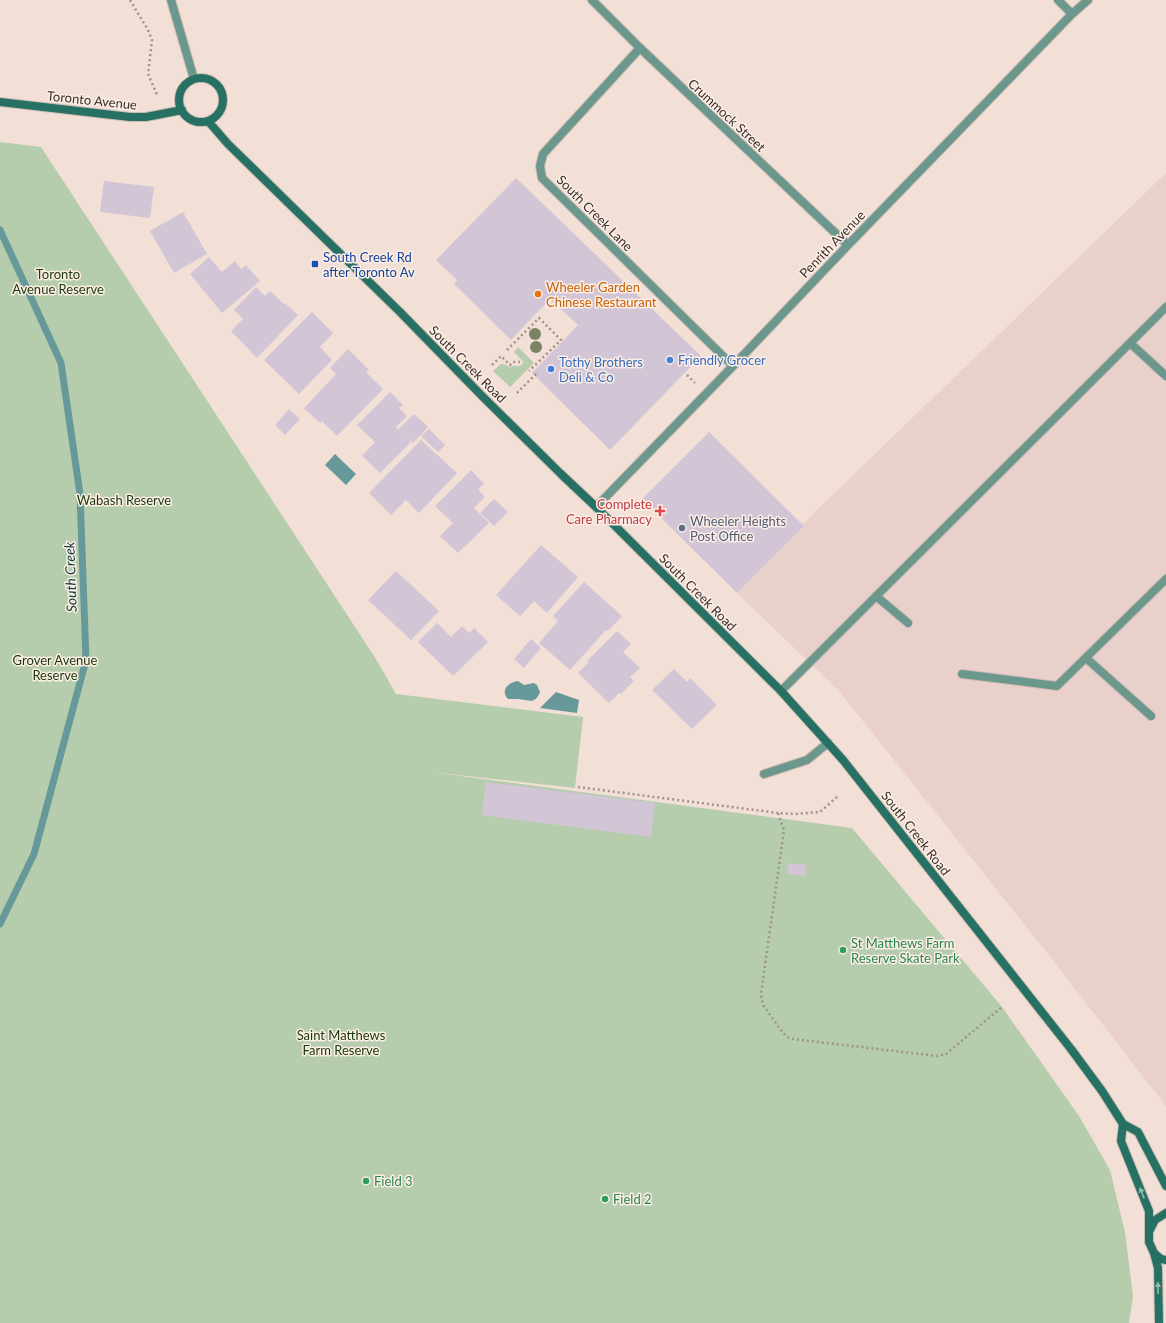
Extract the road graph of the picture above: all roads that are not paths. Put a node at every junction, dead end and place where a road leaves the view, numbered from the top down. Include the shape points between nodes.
1 (171, 0) edge
2 (592, 0) edge
3 (1058, 0) edge
4 (1088, 0) edge
5 (1072, 14) junction
6 (640, 48) junction
7 (194, 79) junction
8 (0, 102) edge
9 (182, 110) junction
10 (208, 121) junction
11 (848, 245) junction
12 (1166, 307) edge
13 (1130, 343) junction
14 (733, 366) junction
15 (1166, 376) edge
16 (596, 506) junction
17 (1166, 579) edge
18 (876, 596) junction
19 (908, 624) dead end
20 (1086, 658) junction
21 (962, 674) dead end
22 (781, 691) junction
23 (1151, 716) dead end
24 (828, 743) junction
25 (764, 774) dead end
26 (1123, 1124) junction
27 (1166, 1186) edge
28 (1166, 1213) edge
29 (1150, 1231) junction
30 (1154, 1253) junction
31 (1166, 1260) edge
32 (1159, 1323) edge

1 - 7 street
2 - 6 street, Crummock Street
3 - 5 street
4 - 5 street, Penrith Avenue
5 - 11 street, Penrith Avenue
6 - 11 street, Crummock Street
6 - 14 street, South Creek Lane via 543,154 540,166 542,178
7 - 9 street via 183,88 180,96
7 - 10 street via 209,79 221,89 223,104 215,117
8 - 9 street, Toronto Avenue via 130,117 146,117
9 - 10 street via 193,120
10 - 16 street, South Creek Road via 233,150
11 - 14 street, Penrith Avenue
12 - 13 street
13 - 15 street
13 - 18 street
14 - 16 street, Penrith Avenue
16 - 22 street, South Creek Road
17 - 20 street
18 - 19 street
18 - 22 street
20 - 21 street via 1057,686
20 - 23 street
22 - 24 street, South Creek Road
24 - 25 street via 806,760
24 - 26 street, South Creek Road via 1072,1049
26 - 27 street, South Creek Road via 1138,1132
29 -> 26 street via 1149,1211 1121,1141
28 - 29 street via 1155,1220
29 - 30 street via 1149,1242
30 - 31 street
32 -> 30 street via 1158,1268

